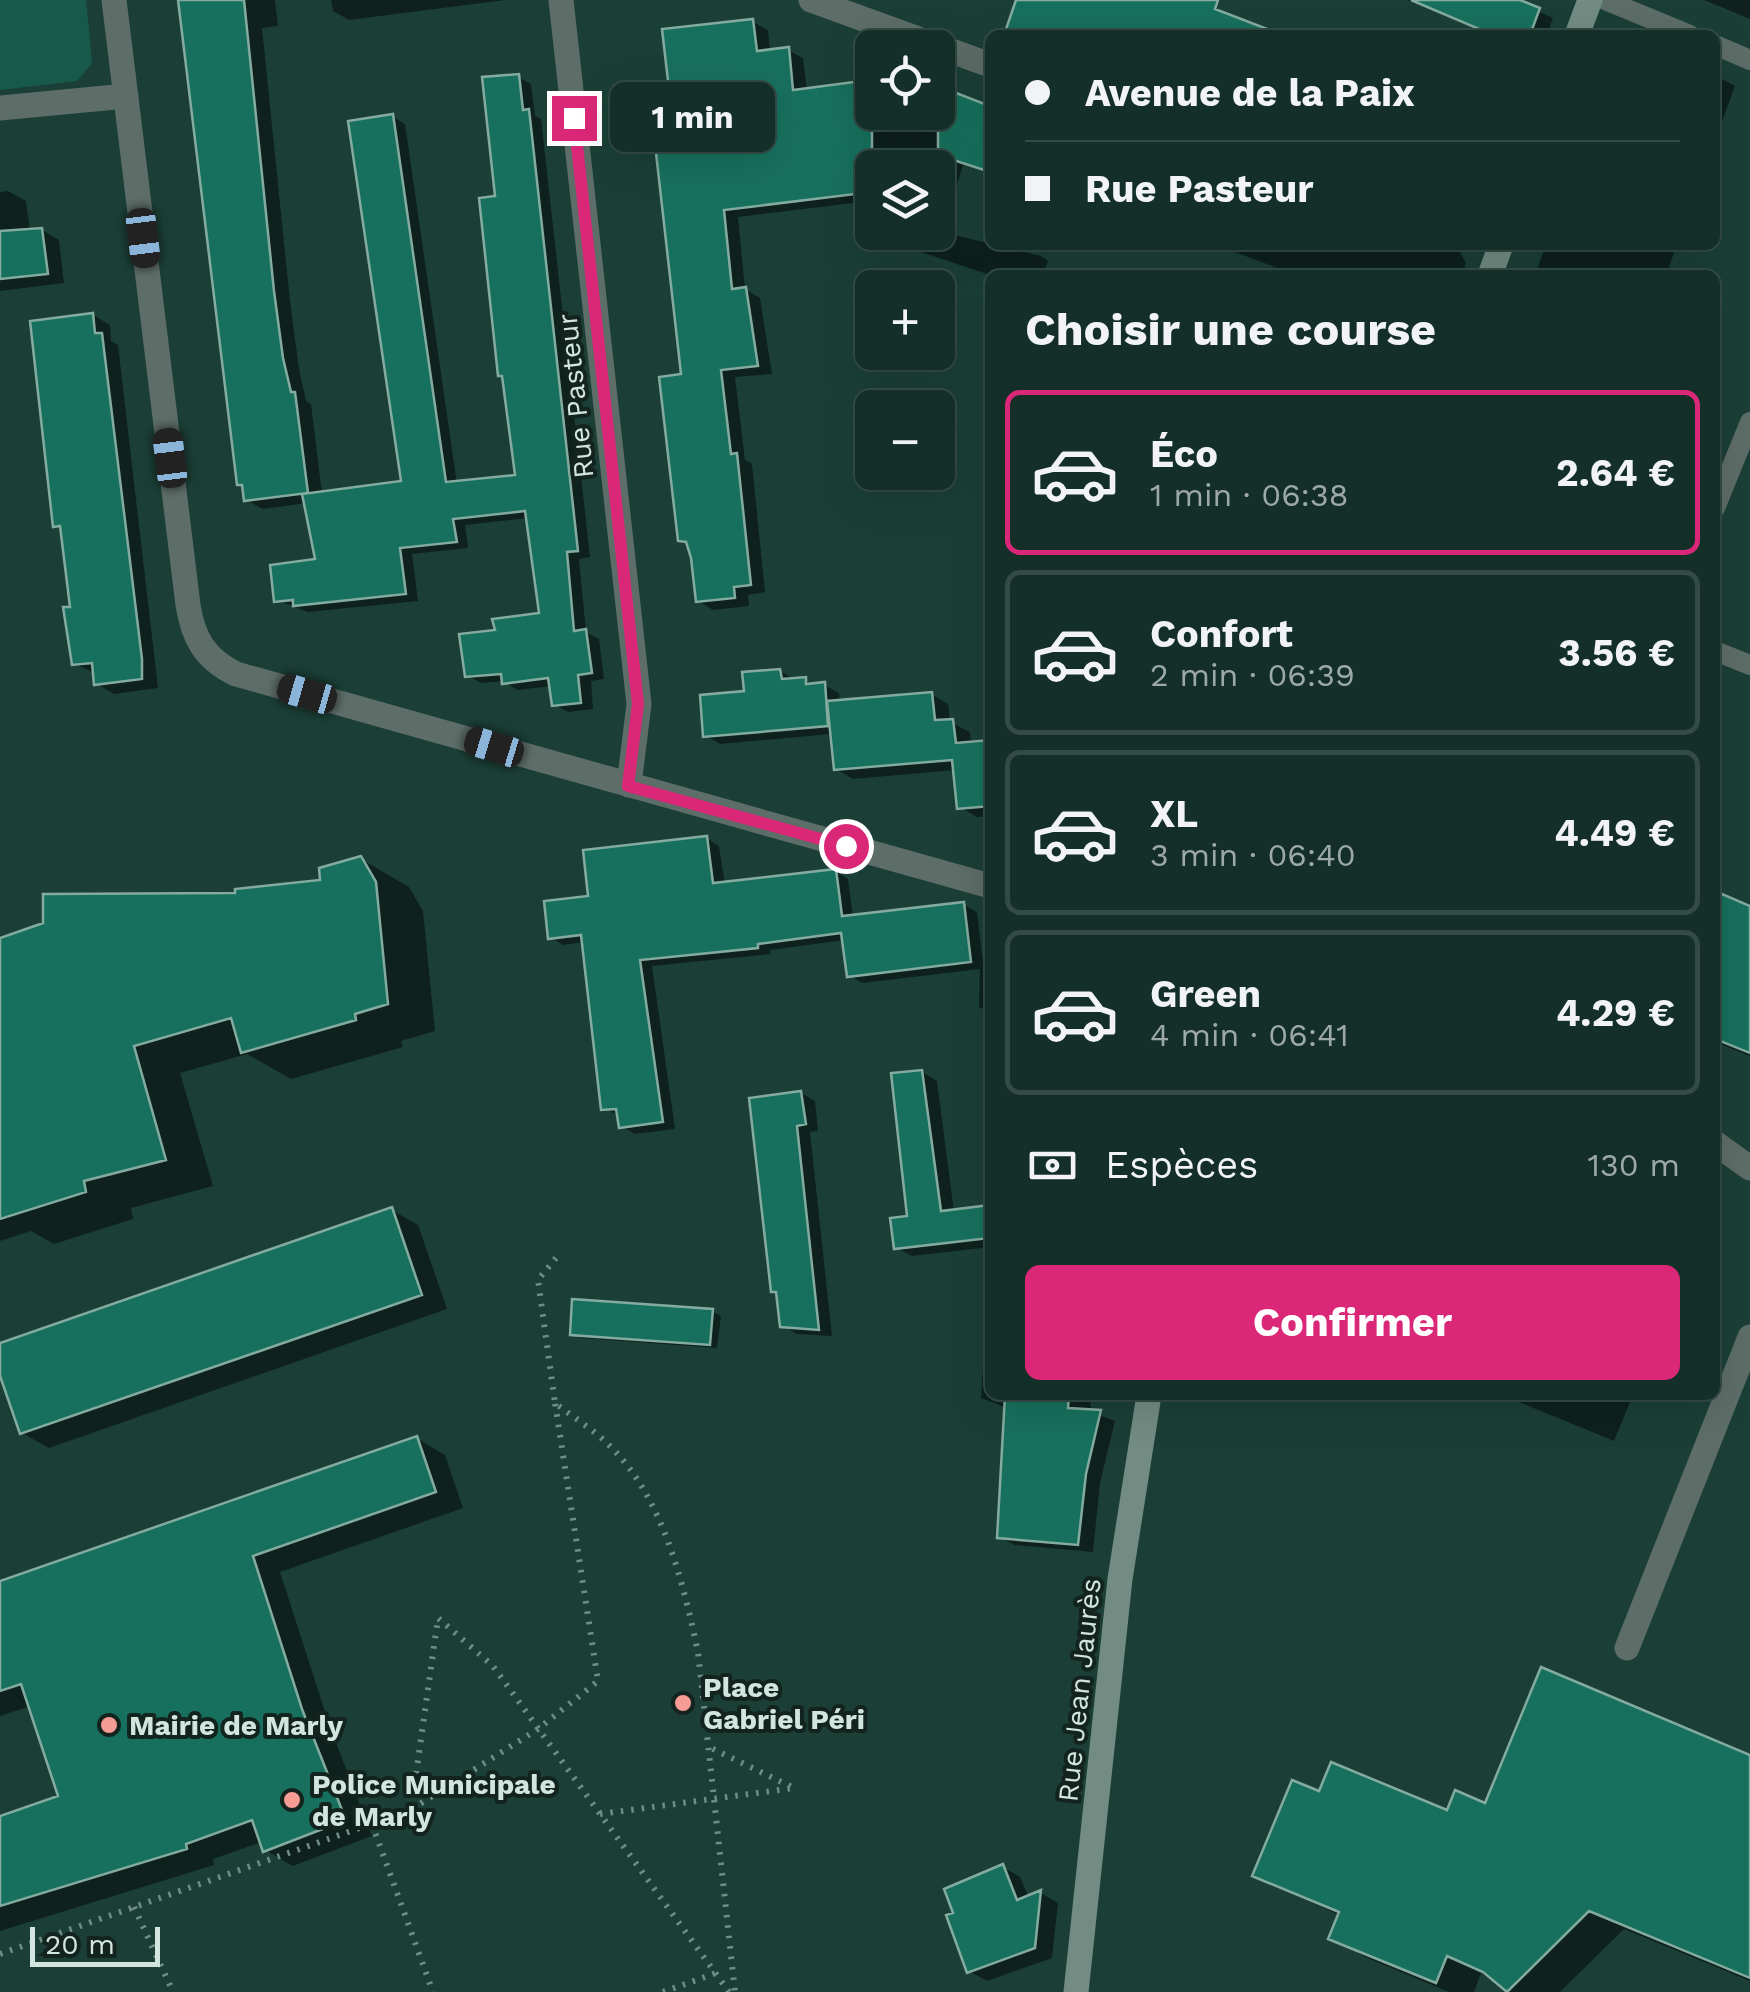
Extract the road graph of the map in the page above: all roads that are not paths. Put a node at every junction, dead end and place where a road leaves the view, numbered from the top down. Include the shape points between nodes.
1 (114, 0) edge
2 (562, 0) edge
3 (811, 0) edge
4 (1590, 0) edge
5 (1605, 0) edge
6 (1579, 30) edge
7 (1678, 30) edge
8 (1720, 47) edge
9 (1750, 60) edge
10 (985, 63) edge
11 (126, 96) junction
12 (0, 108) edge
13 (1750, 422) edge
14 (1720, 496) edge
15 (1720, 653) edge
16 (1750, 664) edge
17 (628, 786) junction
18 (985, 885) edge
19 (1720, 1147) edge
20 (1750, 1168) edge
21 (1750, 1337) edge
22 (1149, 1400) edge
23 (1627, 1648) dead end
24 (1076, 1992) edge

1 - 11 street
2 - 17 street, Rue Pasteur via 638,704
3 - 10 street
4 - 6 main road
5 - 7 lane
8 - 9 lane
11 - 12 street
11 - 17 street via 188,605 206,654 236,674
13 - 14 lane
15 - 16 lane
17 - 18 street
19 - 20 street
21 - 23 street
22 - 24 main road, Rue Jean Jaurès via 1126,1532

